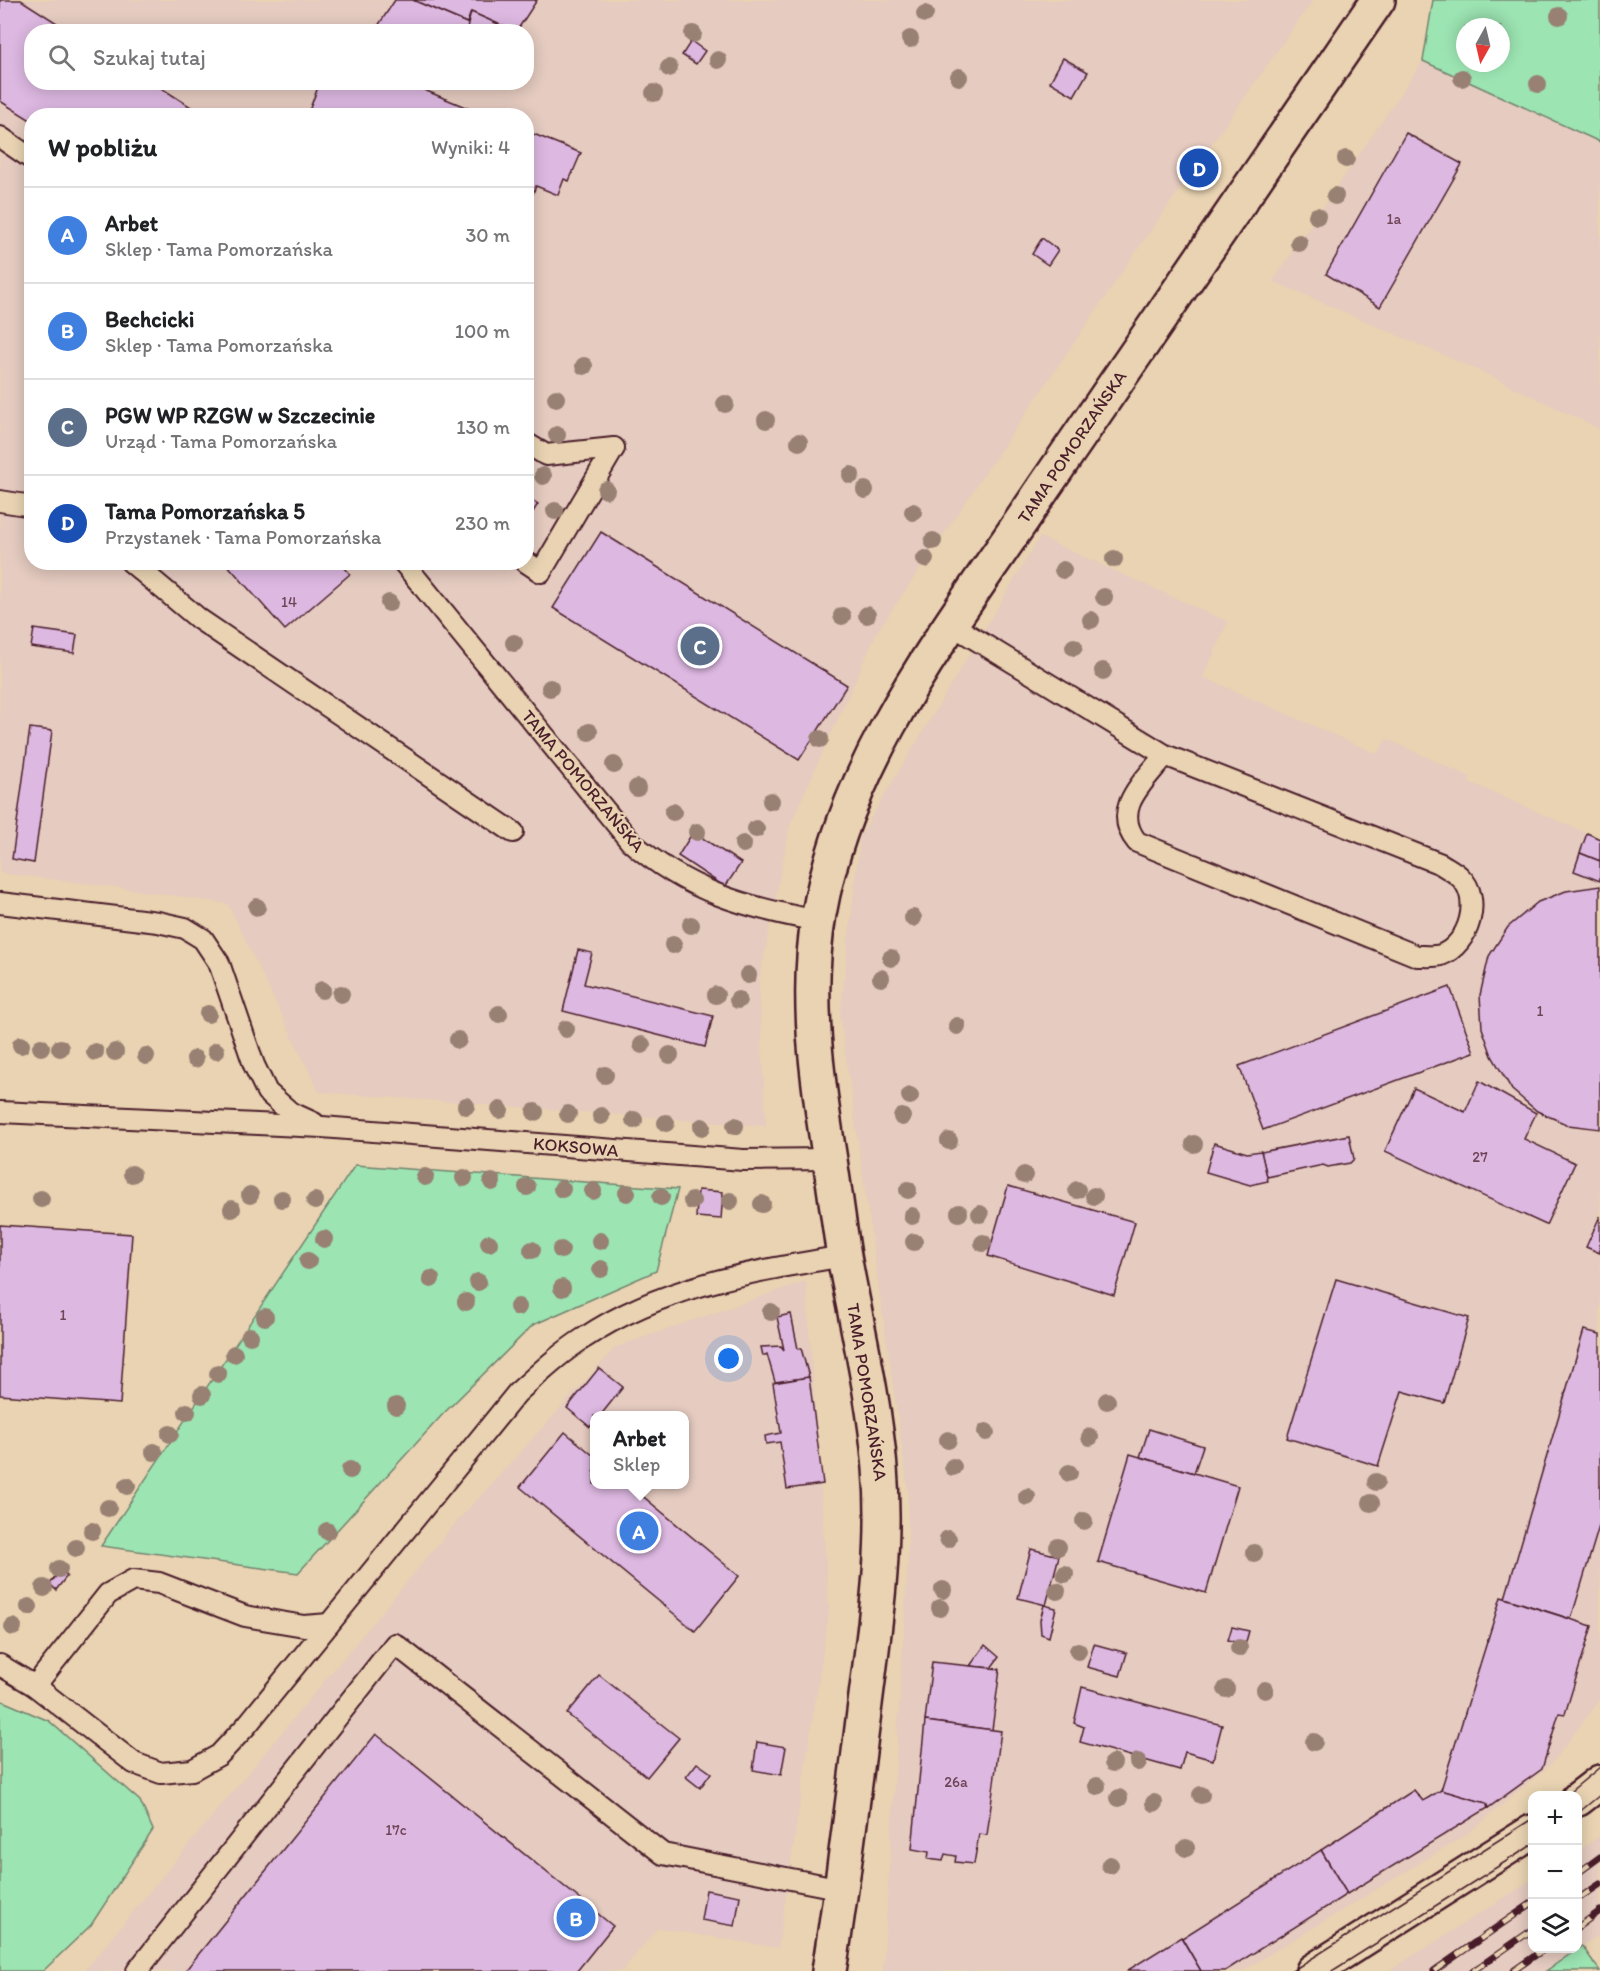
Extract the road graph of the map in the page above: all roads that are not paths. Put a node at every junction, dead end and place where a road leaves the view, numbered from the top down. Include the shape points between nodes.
1 (1378, 0) edge
2 (0, 137) edge
3 (24, 154) edge
4 (534, 448) edge
5 (0, 501) edge
6 (24, 505) edge
7 (534, 567) edge
8 (141, 570) edge
9 (410, 570) edge
10 (952, 625) junction
11 (1165, 755) junction
12 (513, 832) dead end
13 (0, 903) edge
14 (818, 921) junction
15 (0, 1113) edge
16 (322, 1127) junction
17 (830, 1159) junction
18 (844, 1256) junction
19 (329, 1624) junction
20 (0, 1665) edge
21 (35, 1686) junction
22 (1600, 1782) edge
23 (1582, 1796) edge
24 (1528, 1835) edge
25 (842, 1889) junction
26 (137, 1971) edge
27 (829, 1971) edge
28 (1312, 1971) edge

1 - 10 street, TAMA POMORZAŃSKA
2 - 3 lane
4 - 7 lane via 546,455 614,448 541,572
5 - 6 lane
8 - 12 lane via 199,619
9 - 14 lane, TAMA POMORZAŃSKA via 630,841 653,861 724,899
10 - 11 lane
10 - 14 street, TAMA POMORZAŃSKA via 857,785 834,844
11 - 11 lane via 1131,798 1127,829 1137,842 1417,956 1447,951 1467,927 1472,906 1470,890 1461,877 1441,864
13 - 16 lane via 158,922 184,928 203,939 219,963 267,1092 291,1112
14 - 17 street, TAMA POMORZAŃSKA via 813,1010
15 - 16 lane, KOKSOWA
16 - 17 lane, KOKSOWA via 743,1160
17 - 18 street, TAMA POMORZAŃSKA
18 - 19 lane via 776,1266 676,1293 625,1314 555,1358 517,1393
18 - 25 street, TAMA POMORZAŃSKA via 867,1368 882,1508 879,1603
19 - 21 lane via 304,1626 245,1616 159,1583 133,1580 108,1594
19 - 21 lane via 219,1755 192,1770 161,1773 134,1763
20 - 21 lane
22 - 23 street
24 - 28 street
25 - 26 lane via 663,1854 395,1644
25 - 27 street, TAMA POMORZAŃSKA

